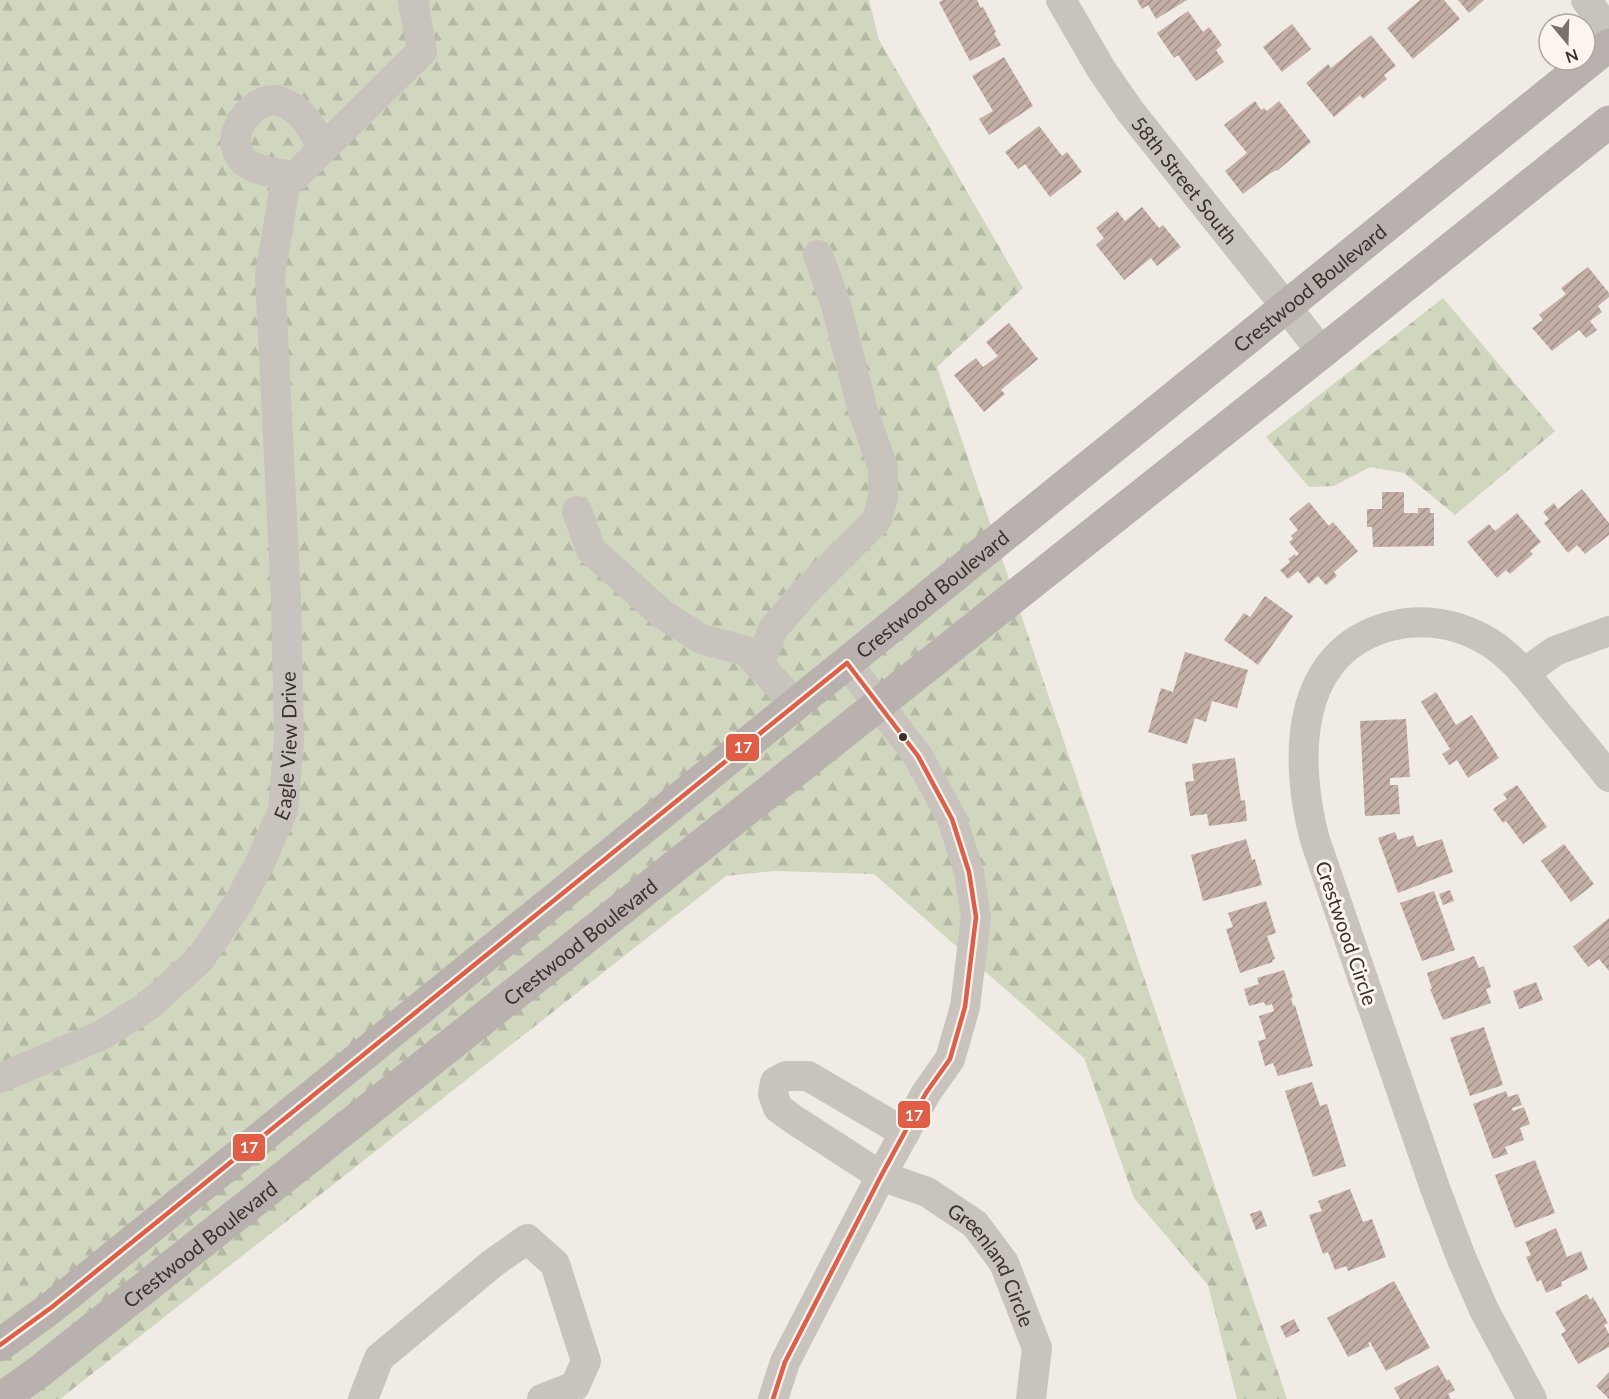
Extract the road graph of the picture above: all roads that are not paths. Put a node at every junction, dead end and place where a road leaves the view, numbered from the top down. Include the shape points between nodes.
1 (413, 0) edge
2 (1061, 0) edge
3 (1586, 0) edge
4 (1609, 31) edge
5 (1609, 45) edge
6 (1609, 122) edge
7 (323, 148) junction
8 (294, 176) junction
9 (818, 255) dead end
10 (1286, 305) junction
11 (1322, 352) junction
12 (577, 512) dead end
13 (1609, 631) edge
14 (847, 663) junction
15 (759, 665) junction
16 (1524, 673) junction
17 (796, 704) junction
18 (880, 704) junction
19 (1609, 777) edge
20 (0, 1078) edge
21 (905, 1133) junction
22 (881, 1176) junction
23 (0, 1345) edge
24 (1, 1399) edge
25 (363, 1399) edge
26 (542, 1399) edge
27 (773, 1399) edge
28 (1031, 1399) edge
29 (1533, 1399) edge

1 - 7 street via 422,51
2 - 10 street, 58th Street South via 1130,111
3 - 4 street
5 - 10 main road, Crestwood Boulevard
6 - 11 main road, Crestwood Boulevard
7 - 8 street
7 - 8 street via 300,114 276,100 245,115 235,147 243,160 259,169
8 - 20 street, Eagle View Drive via 285,186 270,275 286,609 289,739 283,810 237,905 200,959 148,1006 100,1036
9 - 15 street via 883,468 883,497 877,520 773,629
10 - 11 street, 58th Street South
10 - 14 main road, Crestwood Boulevard
11 - 18 main road, Crestwood Boulevard
12 - 15 street via 591,550 661,613 701,639 746,651
13 - 16 street via 1555,651
14 - 17 main road, Crestwood Boulevard
14 - 18 street
15 - 17 street
16 - 19 street, Crestwood Circle
16 - 29 street, Crestwood Circle via 1498,648 1462,629 1422,622 1381,628 1346,649 1319,681 1306,721 1303,768 1315,840 1435,1188 1484,1310
17 - 23 main road, Crestwood Boulevard via 52,1307
18 - 21 street via 918,756 952,819 969,872 976,917 965,1007 950,1059
18 - 24 main road, Crestwood Boulevard
21 - 22 street
21 - 22 street, Greenland Circle via 808,1076 786,1076 775,1082 773,1094 778,1108
22 - 27 street via 785,1362
22 - 28 street, Greenland Circle via 927,1192 975,1224 1004,1263 1036,1348
25 - 26 street via 379,1358 527,1239 555,1264 586,1360 575,1386

